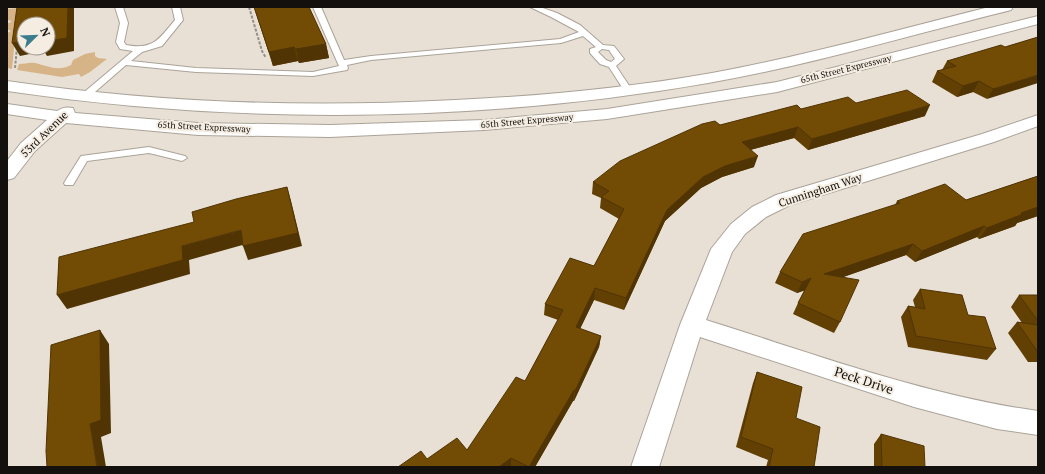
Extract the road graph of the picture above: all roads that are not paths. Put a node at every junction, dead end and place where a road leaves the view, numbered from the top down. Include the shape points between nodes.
1 (119, 7) edge
2 (176, 7) edge
3 (317, 7) edge
4 (534, 7) edge
5 (1006, 7) edge
6 (1038, 20) edge
7 (584, 33) junction
8 (601, 47) junction
9 (139, 50) junction
10 (125, 63) junction
11 (341, 63) junction
12 (612, 65) junction
13 (10, 87) edge
14 (628, 90) junction
15 (85, 96) junction
16 (7, 109) edge
17 (60, 118) junction
18 (1038, 120) edge
19 (182, 158) dead end
20 (7, 174) edge
21 (69, 183) dead end
22 (692, 325) junction
23 (1038, 423) edge
24 (645, 467) edge

1 - 9 lane via 124,23 120,42 123,47
2 - 9 lane via 179,20 159,44
3 - 11 lane
4 - 7 lane via 554,15
5 - 14 main road, 65th Street Expressway via 767,67
6 - 17 main road, 65th Street Expressway via 777,86 607,114 484,125 330,131 198,129
7 - 8 lane
7 - 11 lane via 561,41
8 - 12 lane via 593,51 603,62
8 - 12 lane via 611,48 620,59
9 - 10 lane
10 - 11 lane via 196,70 313,74 344,68
10 - 15 lane
12 - 14 lane
13 - 15 main road, 65th Street Expressway
14 - 15 main road, 65th Street Expressway via 502,103 340,110 205,108
15 - 17 main road, 53rd Avenue
16 - 17 main road, 65th Street Expressway
17 - 20 main road, 53rd Avenue via 28,147
18 - 22 street, Cunningham Way via 988,138 783,200 759,212 738,229 722,249
19 - 21 lane via 149,150 84,158
22 - 23 street, Peck Drive via 914,396 997,417
22 - 24 street, Cunningham Way

